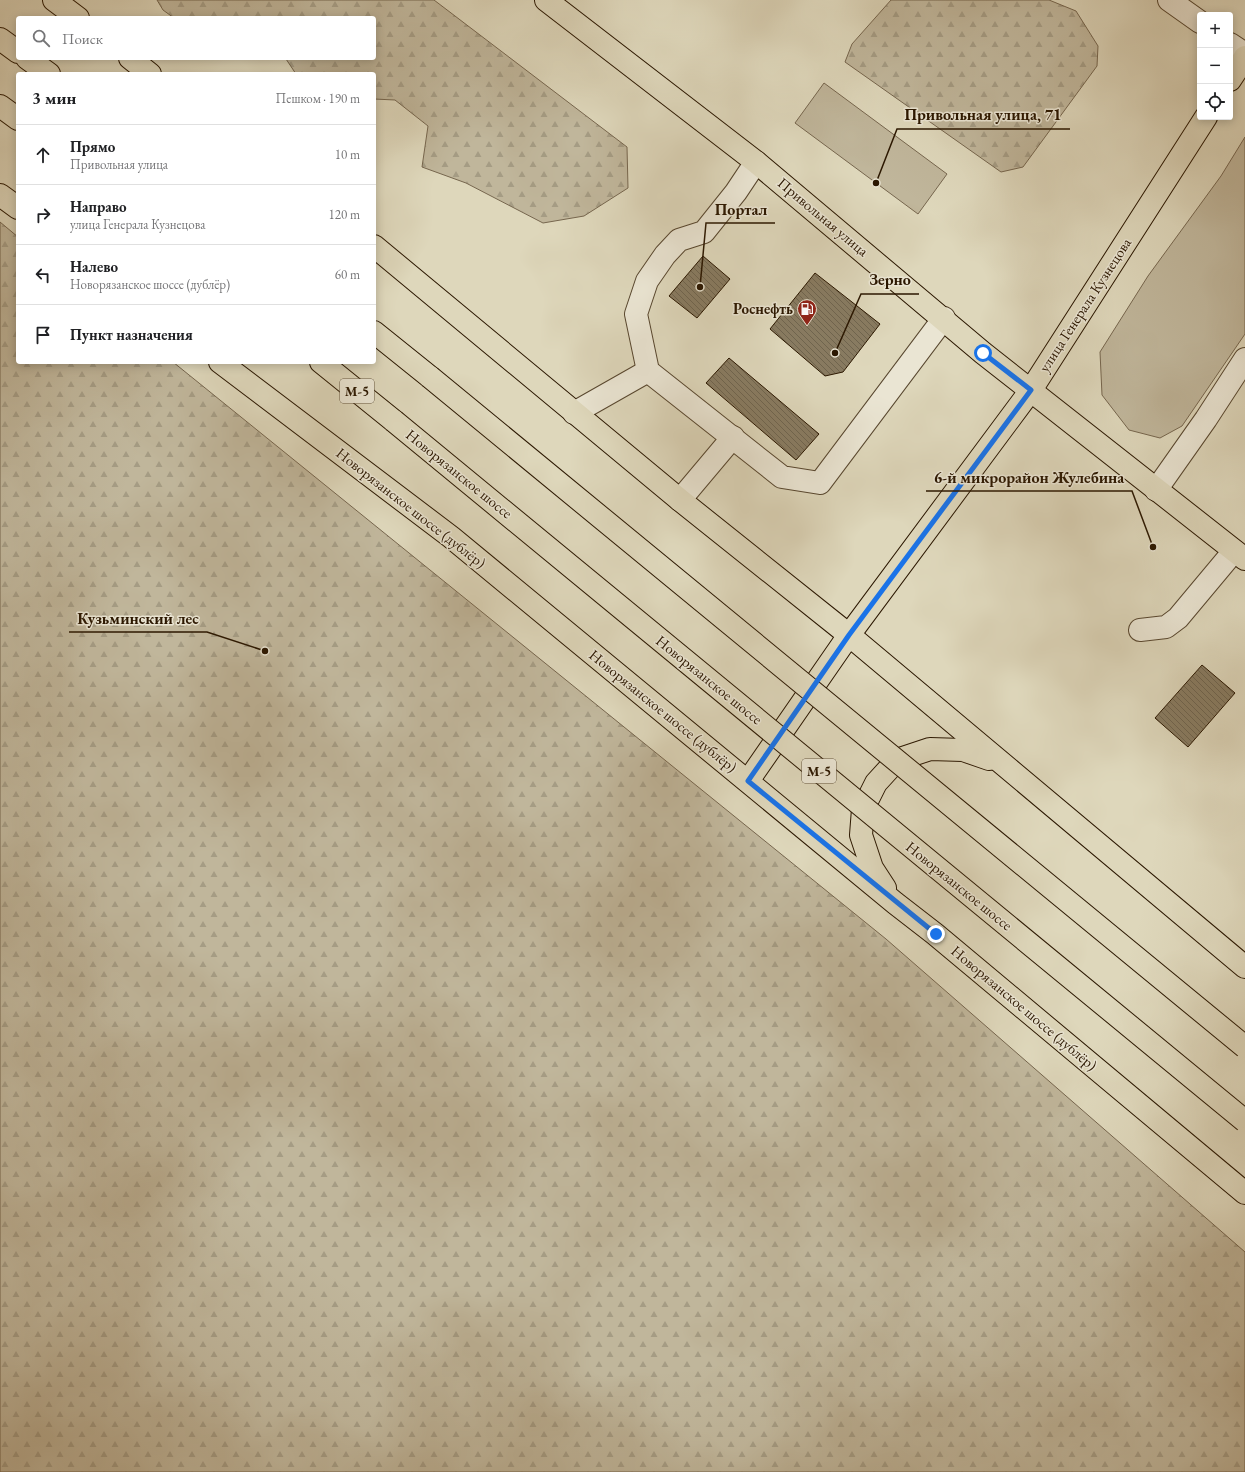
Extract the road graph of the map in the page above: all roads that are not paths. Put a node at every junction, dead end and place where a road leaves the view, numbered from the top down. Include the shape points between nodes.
1 (54, 0) edge
2 (546, 0) edge
3 (1169, 0) edge
4 (75, 16) edge
5 (1197, 20) edge
6 (0, 39) edge
7 (1233, 46) edge
8 (16, 51) edge
9 (1245, 56) edge
10 (30, 60) edge
11 (132, 60) edge
12 (46, 72) edge
13 (148, 72) edge
14 (1233, 75) edge
15 (0, 106) edge
16 (16, 118) edge
17 (1204, 120) edge
18 (756, 162) junction
19 (0, 195) edge
20 (16, 207) edge
21 (376, 248) edge
22 (944, 318) junction
23 (376, 334) edge
24 (1245, 359) edge
25 (223, 364) edge
26 (323, 364) edge
27 (648, 371) junction
28 (1031, 390) junction
29 (574, 413) junction
30 (733, 437) junction
31 (1156, 490) junction
32 (680, 500) junction
33 (1240, 555) edge
34 (1140, 630) dead end
35 (849, 635) junction
36 (1001, 764) junction
37 (748, 781) junction
38 (895, 903) junction
39 (1245, 967) edge
40 (1245, 1047) edge
41 (1245, 1121) edge
42 (1245, 1193) edge

1 - 4 main road
2 - 18 main road, Привольная улица
3 - 5 street
6 - 8 main road
7 - 9 street
9 - 14 main road
10 - 12 main road
11 - 13 main road
15 - 16 main road
17 - 28 main road, улица Генерала Кузнецова
18 - 22 main road, Привольная улица
18 - 27 street via 704,232 679,240 647,281 636,314
19 - 20 main road
21 - 29 main road
22 - 28 main road, Привольная улица
22 - 30 street via 820,483 782,477
23 - 40 main road, bridge
24 - 31 street
25 - 37 main road, Новорязанское шоссе (дублёр) via 451,538
26 - 41 main road, Новорязанское шоссе / М-5, bridge
27 - 29 street
27 - 30 street
28 - 31 main road, Привольная улица
28 - 35 main road, улица Генерала Кузнецова
29 - 32 main road
30 - 32 street
31 - 33 main road, Привольная улица
32 - 35 main road
33 - 34 street via 1166,627
35 - 36 main road
35 - 37 main road, улица Генерала Кузнецова
36 - 38 main road via 963,750 930,749 897,760 876,783 863,809 861,835 872,868
36 - 39 main road
37 - 38 main road, Новорязанское шоссе (дублёр)
38 - 42 main road, Новорязанское шоссе (дублёр) via 936,934

